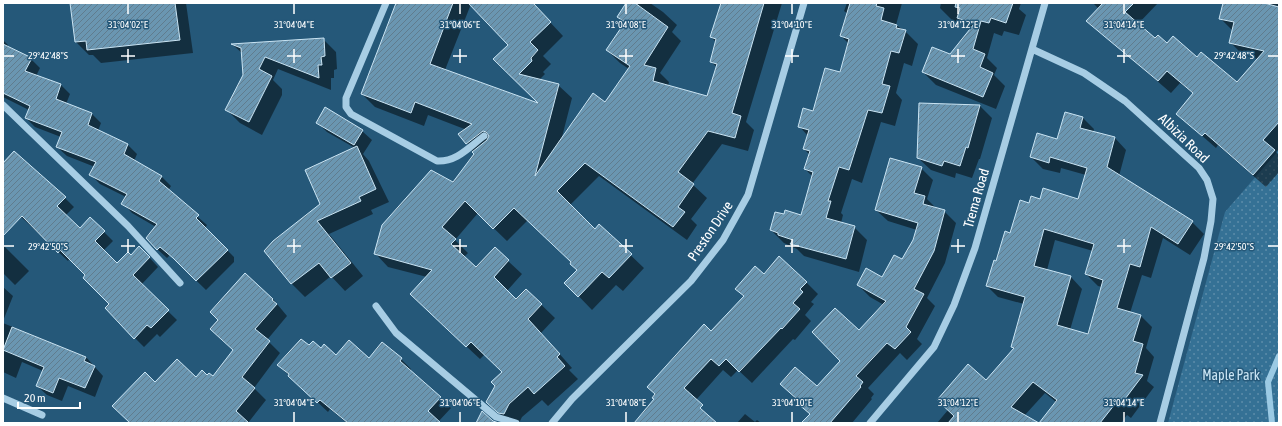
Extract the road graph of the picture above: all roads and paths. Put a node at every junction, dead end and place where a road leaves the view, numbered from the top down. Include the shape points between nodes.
1 (386, 3) edge
2 (804, 3) edge
3 (1045, 3) edge
4 (1032, 49) junction
5 (3, 105) edge
6 (484, 136) dead end
7 (180, 283) dead end
8 (376, 306) dead end
9 (3, 398) edge
10 (42, 415) dead end
11 (516, 423) edge
12 (552, 423) edge
13 (870, 423) edge
14 (1160, 423) edge

1 - 6 street via 346,98 346,107 351,114 437,161 454,159
2 - 12 street, Preston Drive via 748,195 722,240 691,281 572,399
3 - 4 street, Trema Road
4 - 13 street, Trema Road via 975,248 954,305 934,347
4 - 14 street, Albizia Road via 1084,73 1125,101 1199,168 1207,180 1213,198 1204,258
5 - 7 street via 128,226
8 - 11 street via 396,333 496,417
9 - 10 street

